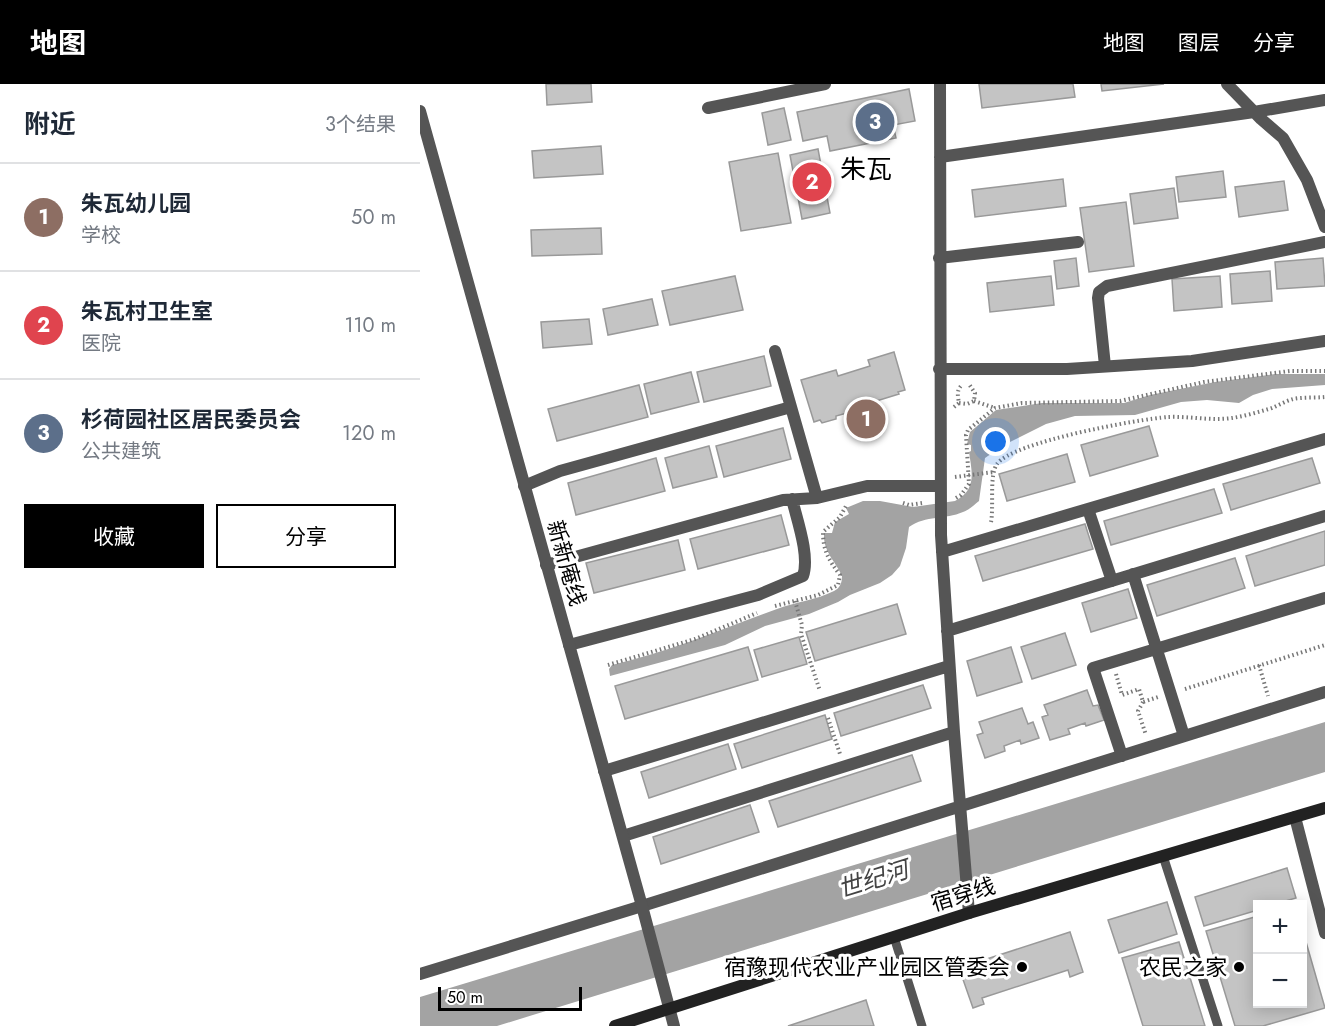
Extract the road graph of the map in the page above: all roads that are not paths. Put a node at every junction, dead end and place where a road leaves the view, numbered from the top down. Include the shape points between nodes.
1 (825, 84) edge
2 (940, 84) edge
3 (1227, 84) edge
4 (1325, 100) edge
5 (708, 108) dead end
6 (420, 111) edge
7 (1254, 112) junction
8 (940, 157) junction
9 (1321, 207) edge
10 (1325, 227) edge
11 (1078, 242) dead end
12 (1325, 242) edge
13 (939, 258) junction
14 (1325, 341) edge
15 (775, 351) dead end
16 (1105, 366) junction
17 (939, 369) junction
18 (791, 407) junction
19 (1325, 439) edge
20 (524, 486) junction
21 (939, 486) junction
22 (817, 498) junction
23 (792, 499) junction
24 (1088, 509) junction
25 (1325, 516) edge
26 (942, 552) junction
27 (546, 565) junction
28 (1133, 574) junction
29 (1112, 581) junction
30 (1325, 598) edge
31 (947, 631) junction
32 (569, 645) junction
33 (1156, 649) junction
34 (949, 666) junction
35 (1325, 692) edge
36 (954, 732) junction
37 (1184, 736) junction
38 (1122, 756) junction
39 (604, 771) junction
40 (1325, 808) edge
41 (961, 811) junction
42 (1295, 818) junction
43 (623, 836) junction
44 (1163, 856) junction
45 (644, 910) junction
46 (969, 913) junction
47 (1325, 933) edge
48 (894, 937) junction
49 (420, 974) edge
50 (669, 1010) junction
51 (615, 1026) edge
52 (674, 1026) edge
53 (922, 1026) edge
54 (1218, 1026) edge

1 - 5 street
2 - 8 street
3 - 7 street
4 - 7 street
6 - 20 street, 新新庵线
7 - 8 street
7 - 9 street via 1283,138
8 - 13 street
9 - 10 street
11 - 13 street
12 - 16 street via 1107,286 1098,298
13 - 17 street
14 - 16 street via 1192,361
15 - 18 street
16 - 17 street
17 - 21 street
18 - 20 street via 560,471
18 - 22 street
19 - 24 street
20 - 27 street, 新新庵线
21 - 22 street via 867,486
21 - 26 street
22 - 23 street
23 - 27 street
23 - 32 street via 806,568 804,576 758,595
24 - 26 street
24 - 29 street
25 - 28 street
26 - 31 street
27 - 32 street, 新新庵线
28 - 29 street
28 - 33 street
29 - 31 street
30 - 33 street
31 - 34 street
32 - 39 street, 新新庵线
33 - 37 street
33 - 38 street via 1093,668
34 - 36 street
34 - 39 street
35 - 37 street
36 - 41 street
36 - 43 street
37 - 38 street
38 - 41 street
39 - 43 street, 新新庵线
40 - 42 main road, 宿穿线
41 - 45 street
41 - 46 street
42 - 44 main road, 宿穿线
42 - 47 street
43 - 45 street, 新新庵线
44 - 46 main road, 宿穿线
44 - 54 lane
45 - 49 street
45 - 50 street, 新新庵线
46 - 48 main road, 宿穿线
48 - 50 main road, 宿穿线
48 - 53 lane
50 - 51 main road, 宿穿线
50 - 52 street, 新新庵线

